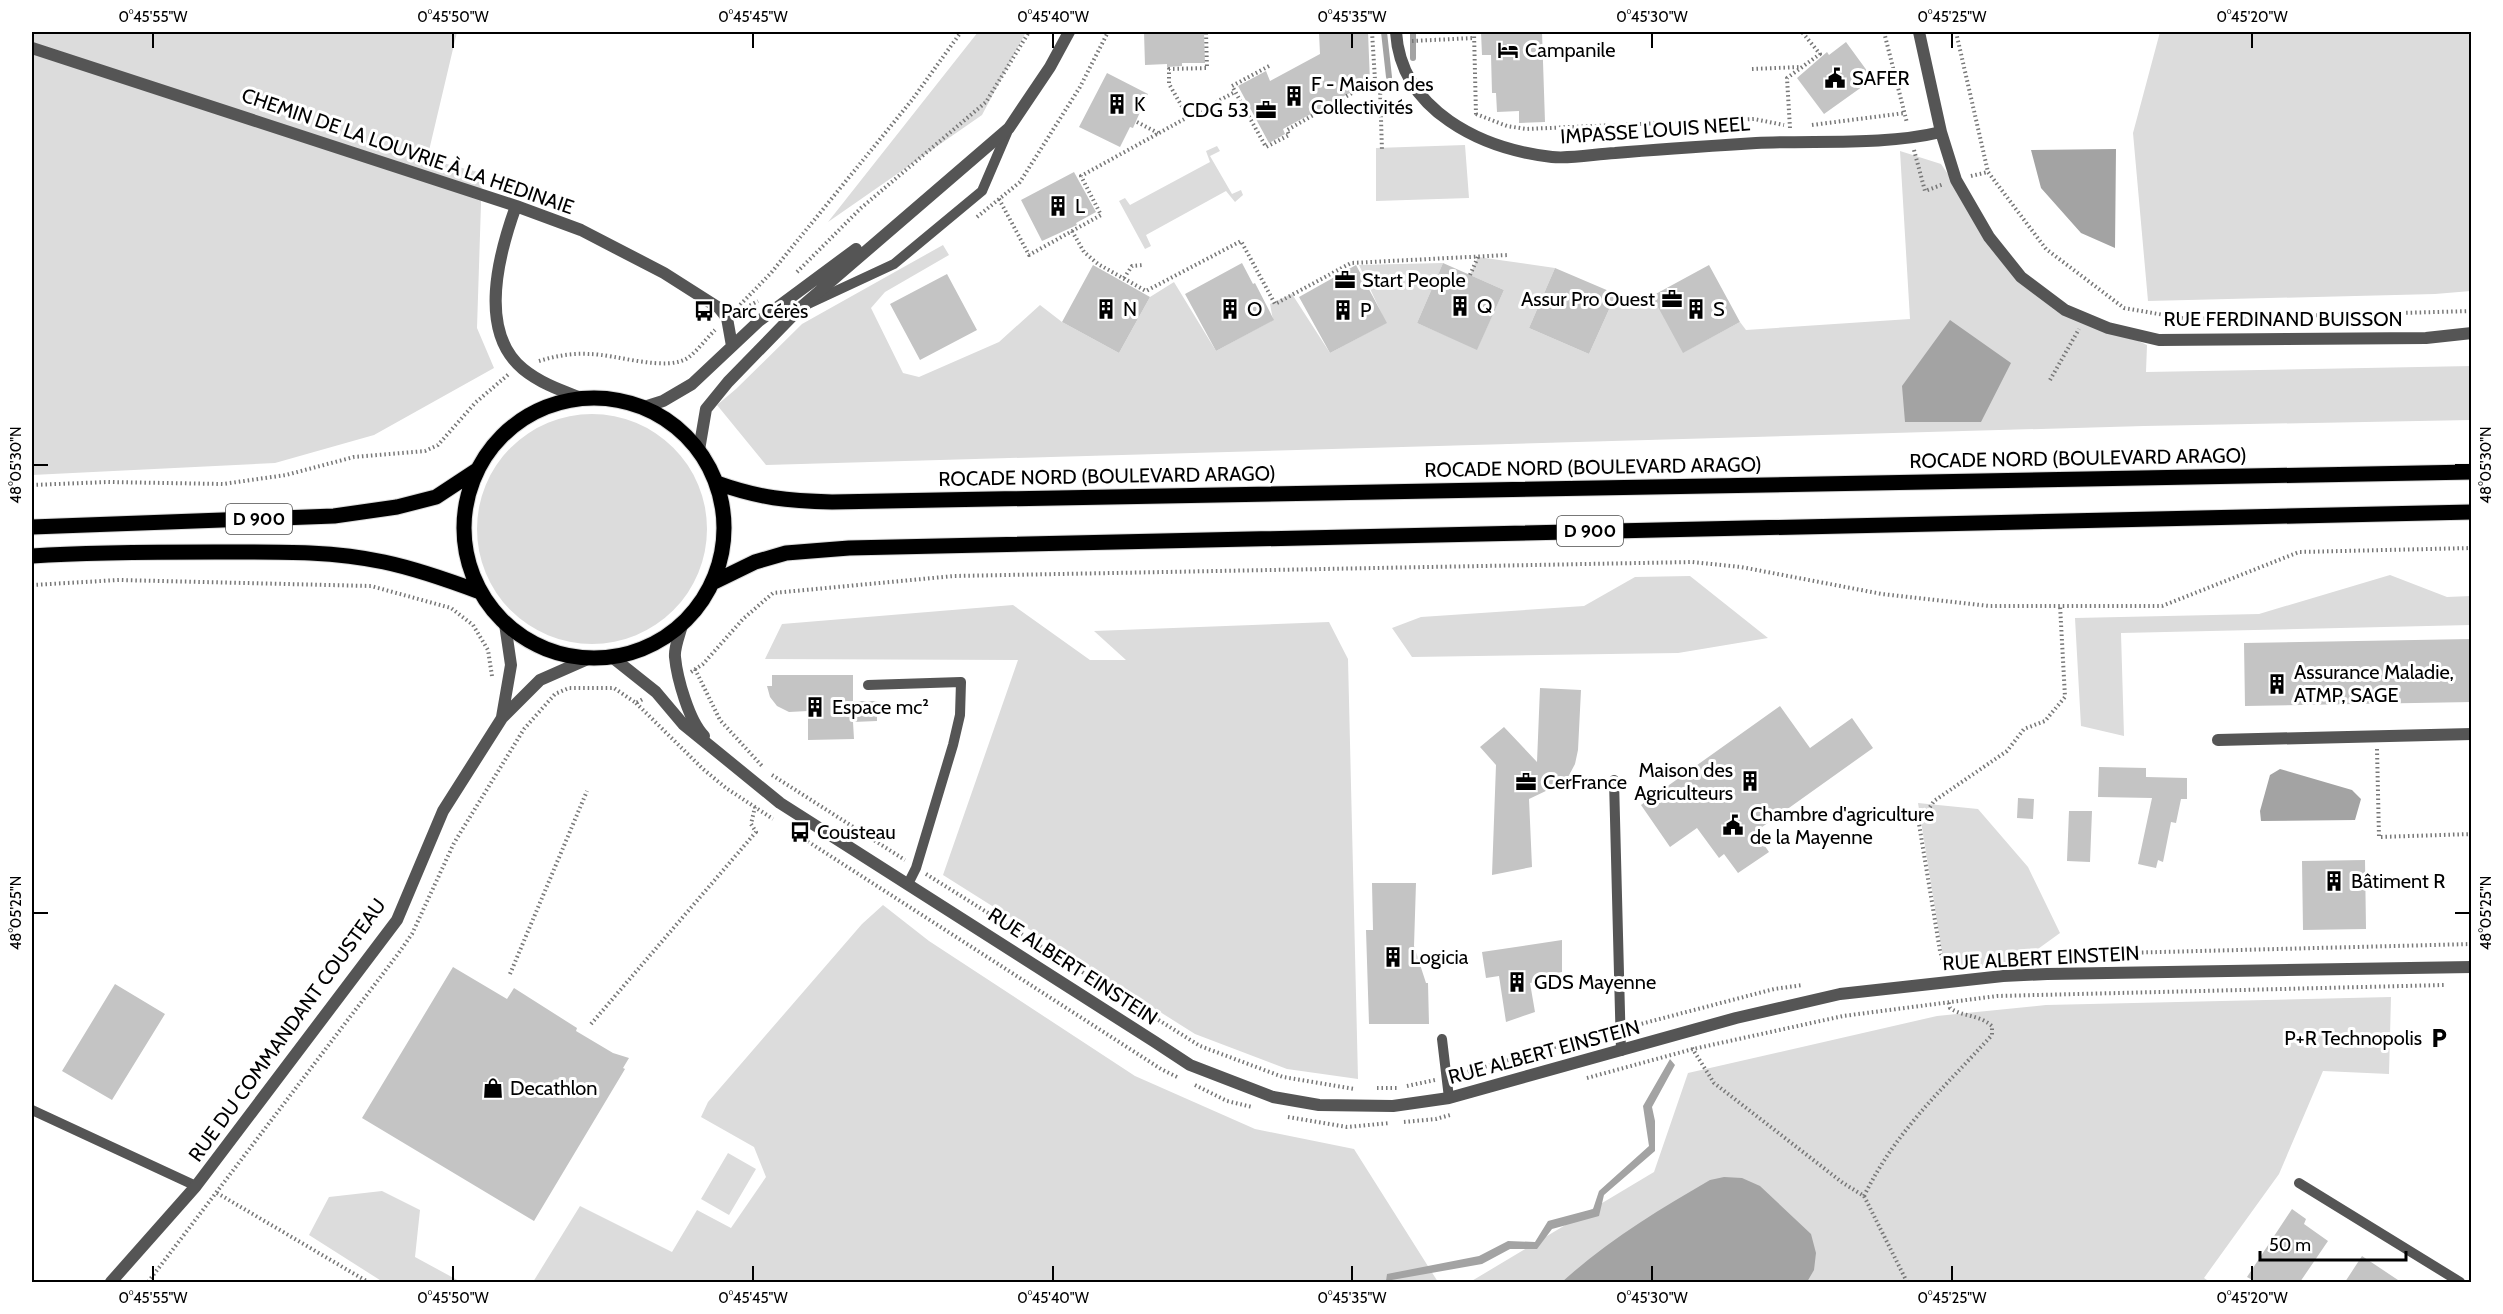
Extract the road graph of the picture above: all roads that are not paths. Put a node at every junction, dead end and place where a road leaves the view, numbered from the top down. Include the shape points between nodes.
1 (1069, 32) edge
2 (1396, 32) edge
3 (1919, 32) edge
4 (32, 48) edge
5 (1009, 128) junction
6 (1941, 132) junction
7 (516, 207) junction
8 (915, 207) junction
9 (800, 308) junction
10 (2472, 333) edge
11 (732, 346) junction
12 (581, 398) junction
13 (644, 407) junction
14 (699, 450) junction
15 (477, 470) junction
16 (2472, 472) edge
17 (717, 483) junction
18 (2472, 512) edge
19 (32, 527) edge
20 (32, 556) edge
21 (714, 582) junction
22 (480, 592) junction
23 (505, 624) junction
24 (682, 625) junction
25 (612, 657) junction
26 (590, 658) junction
27 (868, 685) dead end
28 (502, 718) junction
29 (2472, 734) edge
30 (2218, 740) dead end
31 (721, 754) junction
32 (1614, 780) dead end
33 (908, 884) junction
34 (2472, 967) edge
35 (1442, 1039) dead end
36 (1621, 1051) junction
37 (1449, 1098) junction
38 (32, 1110) edge
39 (2299, 1183) dead end
40 (196, 1186) junction
41 (111, 1282) edge
42 (2460, 1282) edge

1 - 5 street
2 - 6 street, IMPASSE LOUIS NEEL via 1400,59 1418,94 1473,136 1509,149 1554,157 1911,138
3 - 6 street, RUE FERDINAND BUISSON
4 - 7 street, CHEMIN DE LA LOUVRIE À LA HEDINAIE
5 - 8 street
5 - 9 lane via 982,191 894,264
6 - 10 street, RUE FERDINAND BUISSON via 1956,180 1989,237 2021,277 2065,310 2108,328 2159,340 2415,338
7 - 11 street, CHEMIN DE LA LOUVRIE À LA HEDINAIE via 581,230 664,273 719,308 727,318
7 - 12 street via 502,246 496,279 499,329 506,348 521,367 543,383
8 - 9 street
8 - 11 street via 759,321
9 - 14 street via 706,409
11 - 13 street via 692,384
12 - 13 main road via 613,399
12 - 15 main road via 549,405 519,421 495,442
13 - 14 main road via 674,424
14 - 17 main road
15 - 19 main road, D 900 via 436,497 334,516
15 - 22 main road via 464,510 465,552
16 - 17 main road, ROCADE NORD (BOULEVARD ARAGO) / D 900 via 832,502 783,501
17 - 21 main road via 724,516 723,549
18 - 21 main road, D 900 via 849,548 786,553 755,562
20 - 22 main road, D 900 via 95,552 322,555 381,561
21 - 24 main road
22 - 23 main road
23 - 26 main road via 544,649
23 - 28 street, RUE DU COMMANDANT COUSTEAU via 511,665
24 - 25 main road via 637,651
24 - 31 street, RUE ALBERT EINSTEIN via 675,655 686,702 699,731
25 - 26 main road
25 - 31 street, RUE ALBERT EINSTEIN via 656,692 683,724
26 - 28 street, RUE DU COMMANDANT COUSTEAU via 540,680
27 - 33 lane via 961,682 953,746
28 - 40 street, RUE DU COMMANDANT COUSTEAU via 443,811 397,920
29 - 30 street
31 - 33 street, RUE ALBERT EINSTEIN via 780,802
32 - 36 lane
33 - 37 street, RUE ALBERT EINSTEIN via 1190,1065 1229,1081 1273,1097 1319,1105 1393,1106
34 - 36 street, RUE ALBERT EINSTEIN via 2003,976 1840,994
35 - 37 lane
36 - 37 street, RUE ALBERT EINSTEIN
38 - 40 lane
39 - 42 lane
40 - 41 street, RUE DU COMMANDANT COUSTEAU

